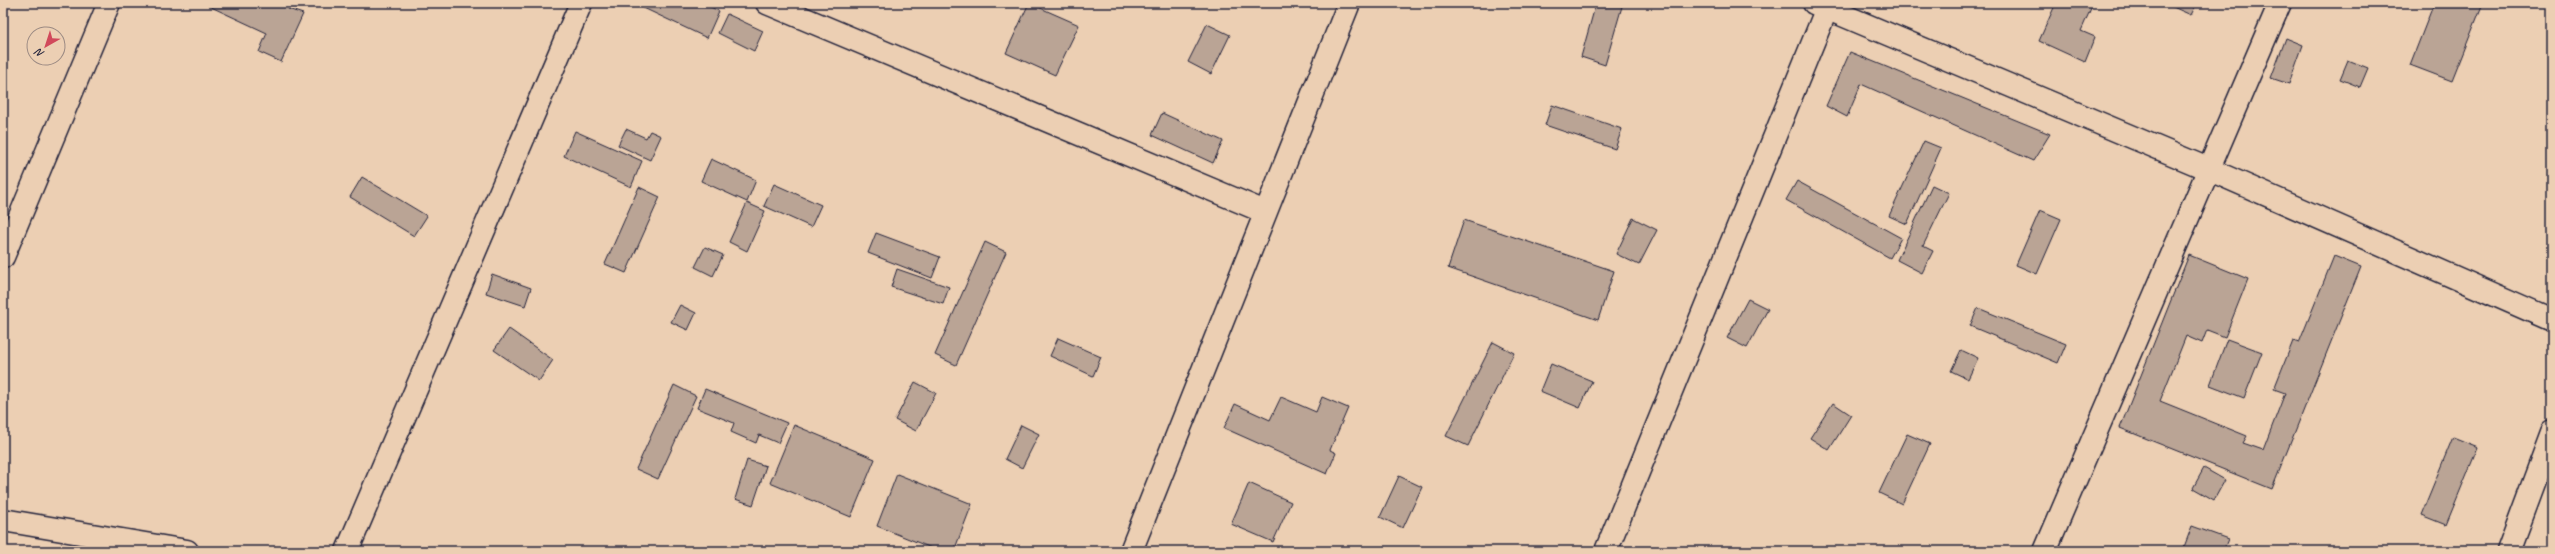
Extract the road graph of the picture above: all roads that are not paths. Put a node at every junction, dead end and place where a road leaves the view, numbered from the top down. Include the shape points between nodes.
1 (109, 3) edge
2 (581, 3) edge
3 (767, 3) edge
4 (1349, 3) edge
5 (2280, 3) edge
6 (1824, 5) edge
7 (2208, 169) junction
8 (1265, 212) junction
9 (3, 257) edge
10 (2552, 320) edge
11 (2552, 433) edge
12 (3, 520) edge
13 (187, 551) edge
14 (347, 551) edge
15 (1131, 551) edge
16 (1606, 551) edge
17 (2045, 551) edge
18 (2508, 551) edge

1 - 9 street
2 - 14 street
3 - 8 street
4 - 8 street
5 - 7 street
6 - 7 street
6 - 16 street
7 - 10 street
7 - 17 street
8 - 15 street
11 - 18 street
12 - 13 street

